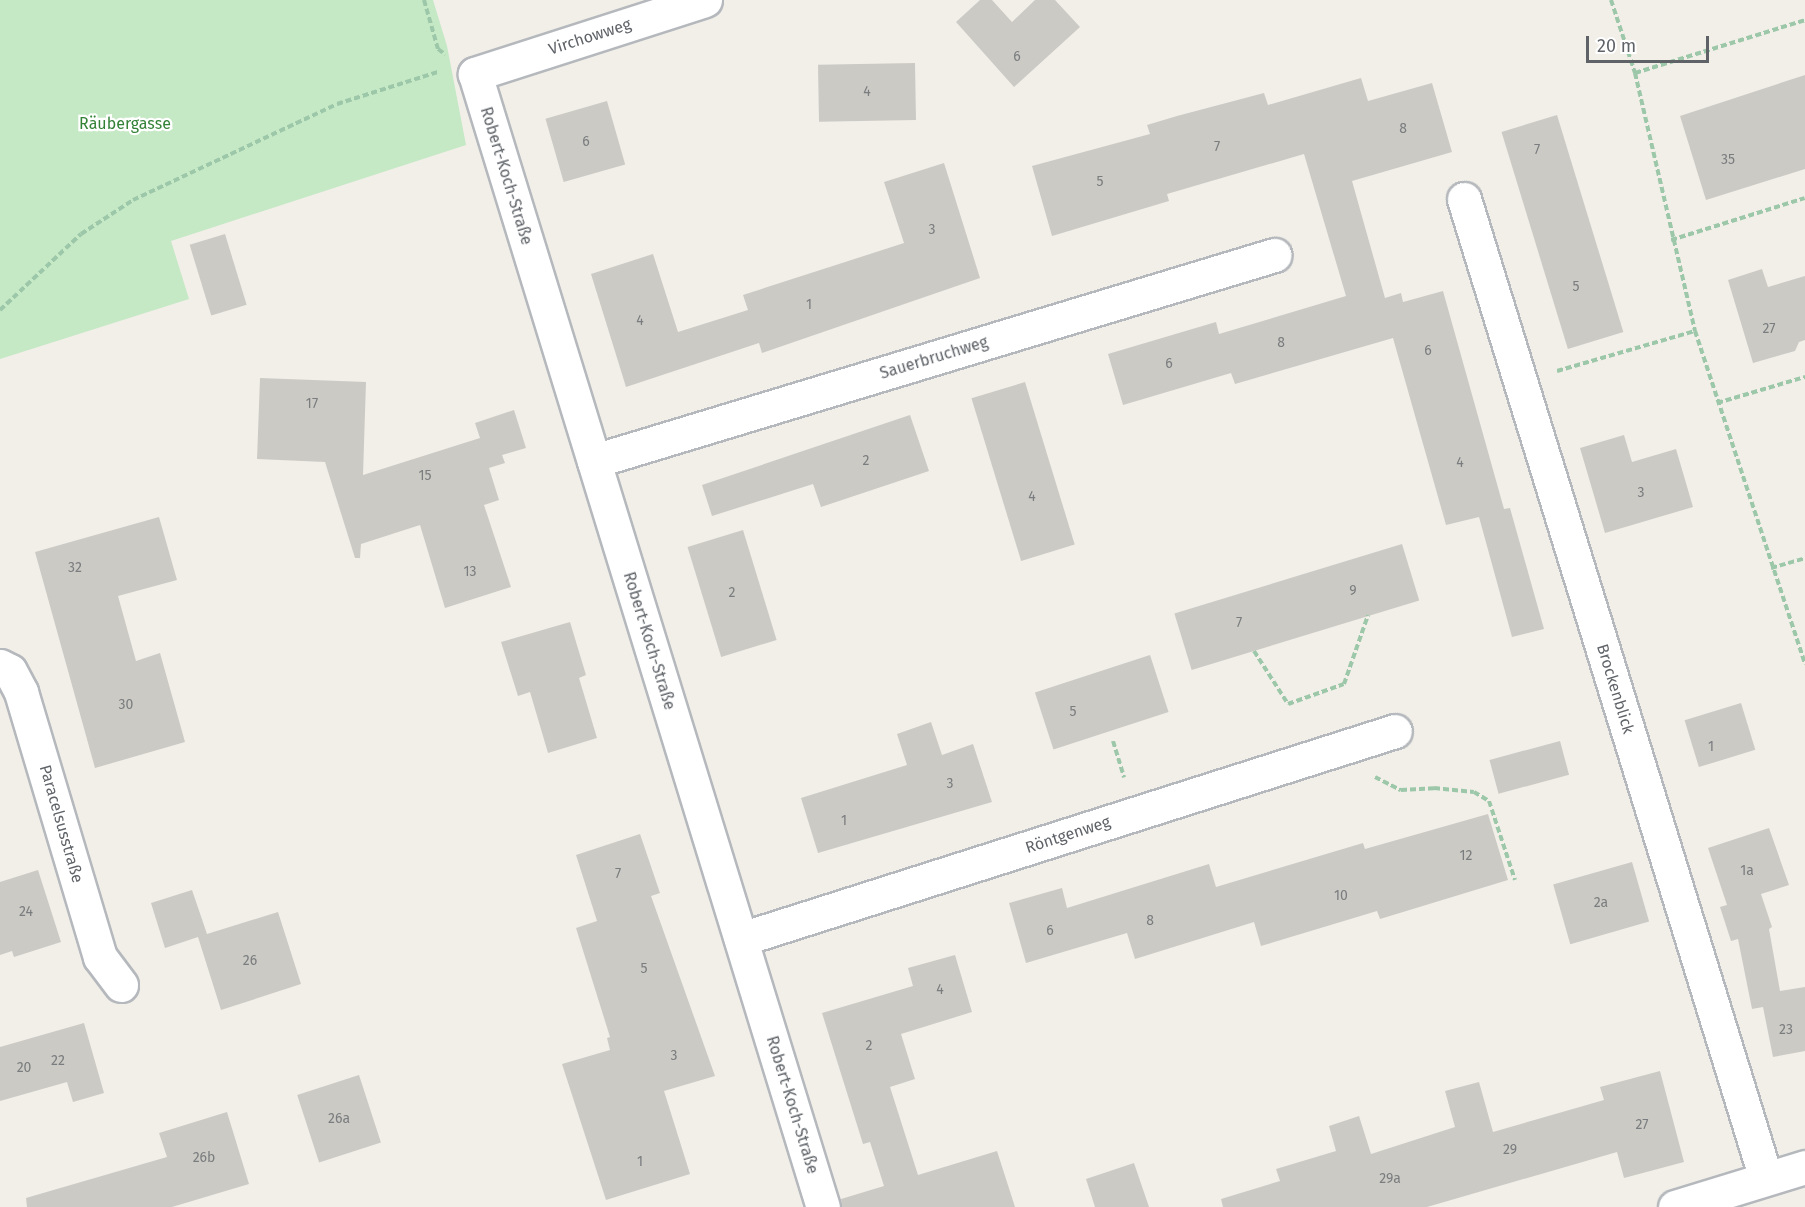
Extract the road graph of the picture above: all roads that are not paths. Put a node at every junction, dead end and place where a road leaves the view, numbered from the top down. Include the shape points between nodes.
1 (705, 0) edge
2 (475, 74) joint
3 (1464, 199) dead end
4 (1274, 255) dead end
5 (594, 461) junction
6 (0, 666) edge
7 (1395, 731) dead end
8 (741, 939) junction
9 (121, 985) dead end
10 (1805, 1167) edge
11 (1767, 1179) junction
12 (823, 1207) edge
13 (1675, 1207) edge

1 - 2 street, Virchowweg
2 - 5 street, Robert-Koch-Straße
3 - 11 street, Brockenblick
4 - 5 street, Sauerbruchweg
5 - 8 street, Robert-Koch-Straße
6 - 9 street, Paracelsusstraße via 10,671 21,692 100,957
7 - 8 street, Röntgenweg
8 - 12 street, Robert-Koch-Straße
10 - 11 street
11 - 13 street

